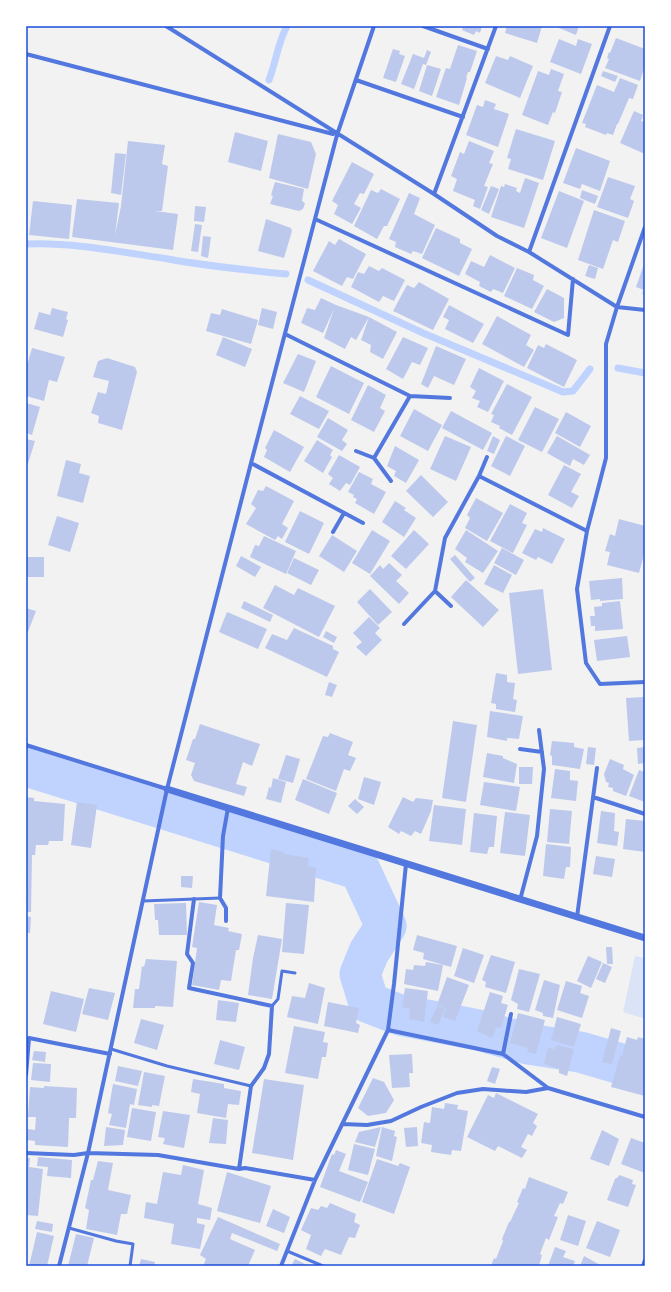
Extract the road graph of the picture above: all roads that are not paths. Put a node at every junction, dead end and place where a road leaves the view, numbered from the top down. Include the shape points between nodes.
1 (166, 26) edge
2 (374, 26) edge
3 (423, 26) edge
4 (496, 26) edge
5 (610, 26) edge
6 (488, 49) junction
7 (26, 54) edge
8 (356, 80) junction
9 (463, 117) junction
10 (338, 135) junction
11 (434, 194) junction
12 (315, 219) junction
13 (645, 227) edge
14 (529, 252) junction
15 (573, 279) junction
16 (616, 307) junction
17 (645, 310) edge
18 (285, 334) junction
19 (410, 396) junction
20 (450, 398) dead end
21 (356, 451) dead end
22 (487, 457) dead end
23 (374, 458) junction
24 (251, 463) junction
25 (479, 476) junction
26 (392, 481) dead end
27 (344, 513) junction
28 (363, 523) dead end
29 (587, 531) junction
30 (333, 532) dead end
31 (435, 591) junction
32 (451, 606) dead end
33 (404, 624) dead end
34 (645, 682) edge
35 (538, 730) dead end
36 (26, 745) edge
37 (520, 749) dead end
38 (542, 752) junction
39 (597, 768) dead end
40 (167, 789) junction
41 (593, 797) junction
42 (228, 809) junction
43 (645, 814) edge
44 (406, 864) junction
45 (220, 898) junction
46 (194, 899) junction
47 (520, 900) junction
48 (143, 901) junction
49 (576, 917) junction
50 (226, 921) dead end
51 (645, 938) edge
52 (295, 973) dead end
53 (272, 1006) junction
54 (511, 1014) dead end
55 (388, 1030) junction
56 (111, 1049) junction
57 (110, 1054) junction
58 (503, 1054) junction
59 (26, 1075) edge
60 (251, 1086) junction
61 (548, 1088) junction
62 (645, 1117) edge
63 (342, 1124) junction
64 (26, 1153) edge
65 (88, 1153) junction
66 (239, 1169) junction
67 (315, 1180) junction
68 (69, 1228) junction
69 (287, 1251) junction
70 (645, 1260) edge
71 (59, 1266) edge
72 (130, 1266) edge
73 (281, 1266) edge
74 (323, 1266) edge
75 (643, 1266) edge

1 - 10 street
2 - 8 street
3 - 6 street
4 - 6 street
5 - 14 street
6 - 9 street
7 - 10 street
8 - 9 street
8 - 10 street
9 - 11 street
10 - 11 street
10 - 12 street
11 - 14 street via 497,236
12 - 15 street via 568,335
12 - 18 street
13 - 16 street
14 - 15 street
15 - 16 street
16 - 17 street
16 - 29 street via 606,344 606,458
18 - 19 street
18 - 24 street
19 - 20 street
19 - 23 street
21 - 23 street
22 - 25 street
23 - 26 street
24 - 27 street
24 - 40 street
25 - 29 street
25 - 31 street via 445,538
27 - 28 street
27 - 30 street
29 - 34 street via 577,588 586,663 600,684
31 - 32 street
31 - 33 street
35 - 38 street
36 - 40 street
37 - 38 street
38 - 47 street via 544,769 537,836
39 - 41 street
40 - 42 street
40 - 48 street
41 - 43 street
41 - 49 street
42 - 44 street
42 - 45 street via 223,836
44 - 47 street
44 - 55 street
45 - 46 lane
45 - 50 street via 226,908
46 - 48 lane
46 - 53 street via 187,954 193,963 189,988
47 - 49 street
48 - 56 street
49 - 51 street
52 - 53 lane via 282,971 278,999
53 - 60 street via 269,1054 264,1068
54 - 58 street
55 - 58 street
55 - 63 street
56 - 57 street
56 - 60 lane via 167,1066
57 - 59 street via 29,1038
57 - 65 street
58 - 61 street
60 - 66 street
61 - 62 street
61 - 63 street via 526,1092 483,1089 458,1093 391,1121 368,1125
63 - 67 street
64 - 65 street
65 - 66 street via 158,1156
65 - 68 street
66 - 67 street
67 - 69 street
68 - 71 street
68 - 72 lane via 133,1244
69 - 73 street
69 - 74 lane
70 - 75 street

